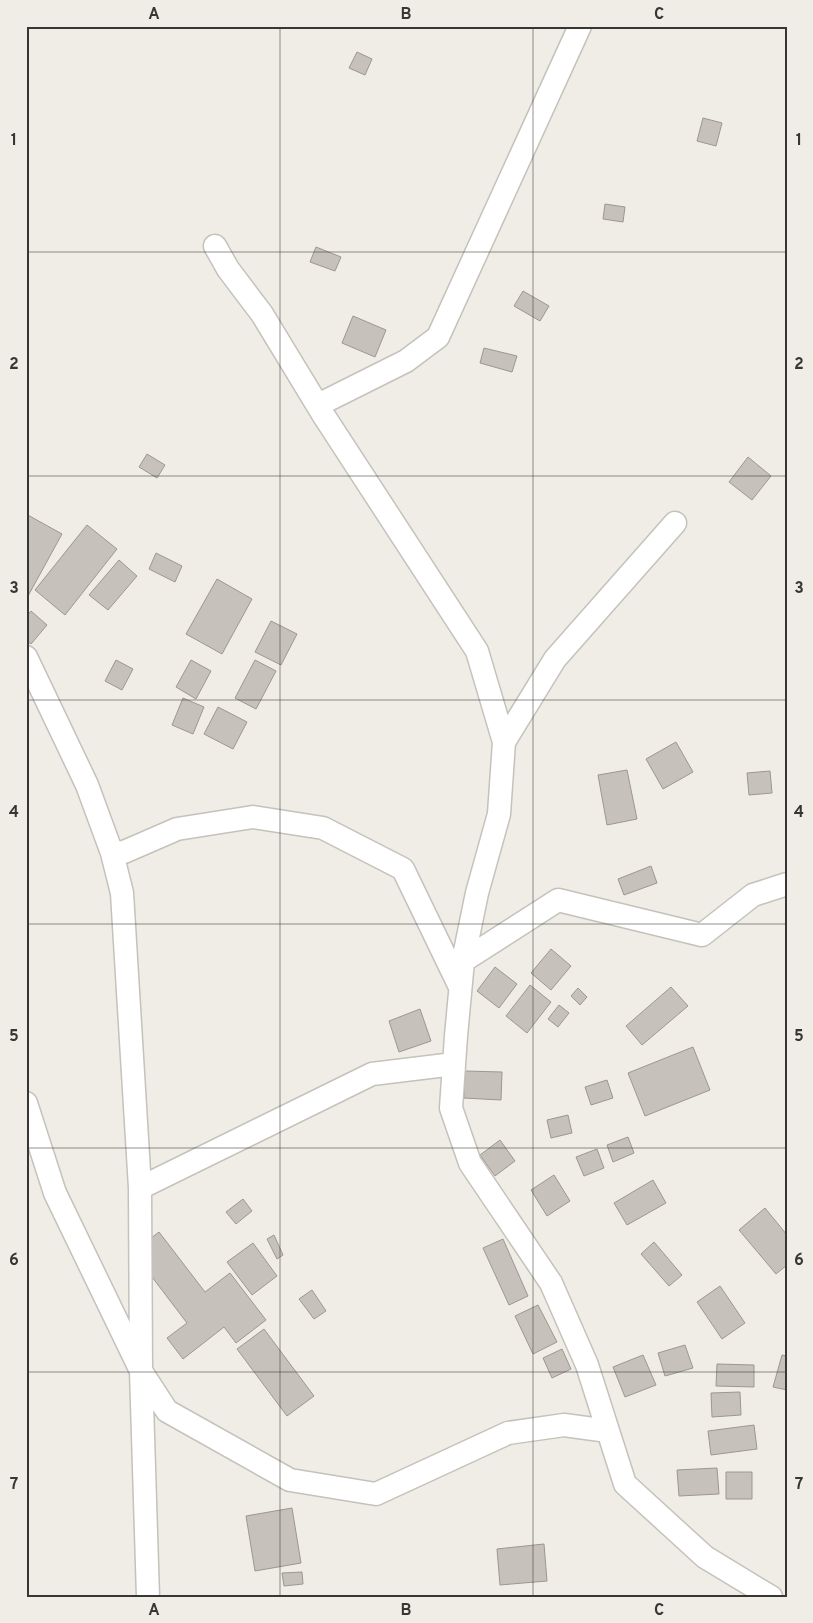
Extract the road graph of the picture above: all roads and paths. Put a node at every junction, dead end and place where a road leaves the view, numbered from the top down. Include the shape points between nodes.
1 (580, 26) edge
2 (215, 246) dead end
3 (318, 405) junction
4 (675, 523) dead end
5 (26, 657) edge
6 (504, 742) junction
7 (112, 853) junction
8 (787, 884) edge
9 (463, 961) junction
10 (461, 988) junction
11 (454, 1064) junction
12 (26, 1103) edge
13 (140, 1188) junction
14 (141, 1371) junction
15 (608, 1431) junction
16 (148, 1597) edge
17 (770, 1597) edge

1 - 3 street via 438,336 406,361
2 - 3 street
3 - 6 street via 477,651
4 - 6 street via 555,659
5 - 7 street via 87,785
6 - 9 street via 499,814 477,893
7 - 10 street via 124,852 177,830 252,817 323,828 403,869
7 - 13 street via 122,893
8 - 9 street via 753,895 702,935 558,900
9 - 10 street
10 - 11 street
11 - 13 street via 372,1074
11 - 15 street via 451,1108 470,1163 551,1283 587,1365
12 - 14 street via 55,1193
13 - 14 street
14 - 15 street via 167,1411 290,1480 376,1494 508,1433 564,1425
14 - 16 street
15 - 17 street via 625,1484 705,1557

